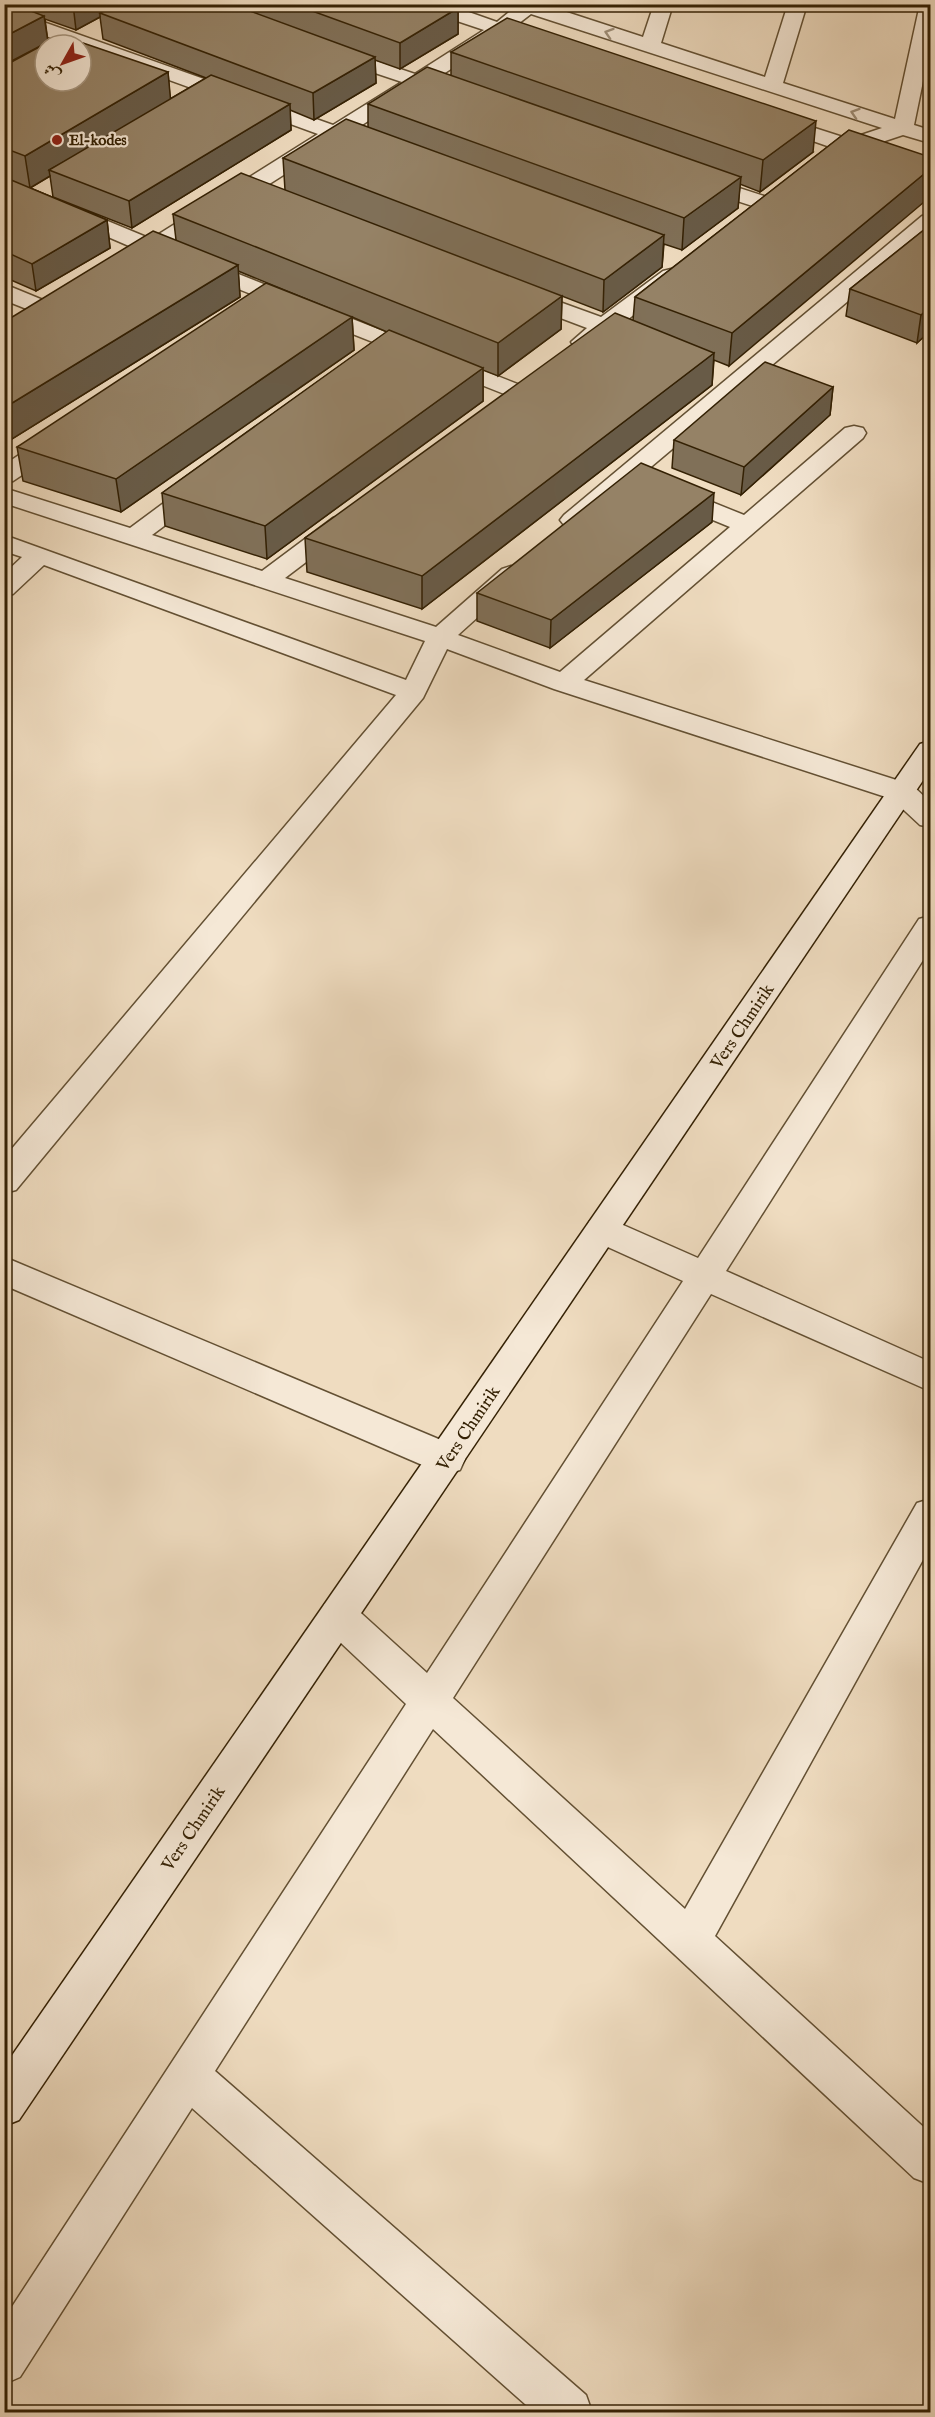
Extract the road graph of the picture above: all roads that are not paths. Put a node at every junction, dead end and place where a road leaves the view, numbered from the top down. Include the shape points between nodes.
1 (425, 4) edge
2 (664, 4) edge
3 (798, 4) edge
4 (930, 4) edge
5 (527, 6) edge
6 (4, 14) edge
7 (500, 29) junction
8 (100, 31) edge
9 (52, 33) edge
10 (93, 35) edge
11 (534, 41) edge
12 (650, 46) junction
13 (93, 48) edge
14 (319, 48) edge
15 (418, 81) junction
16 (772, 86) junction
17 (214, 89) junction
18 (452, 93) edge
19 (194, 101) edge
20 (748, 112) edge
21 (903, 128) junction
22 (335, 133) junction
23 (930, 137) edge
24 (849, 146) junction
25 (391, 153) edge
26 (813, 172) edge
27 (678, 173) edge
28 (930, 173) edge
29 (4, 184) edge
30 (53, 184) edge
31 (246, 189) junction
32 (32, 196) junction
33 (268, 198) edge
34 (749, 219) edge
35 (930, 221) edge
36 (153, 248) junction
37 (692, 261) edge
38 (113, 274) edge
39 (503, 288) edge
40 (4, 291) edge
41 (72, 299) edge
42 (604, 326) junction
43 (636, 338) edge
44 (569, 352) edge
45 (498, 406) edge
46 (81, 425) edge
47 (854, 433) dead end
48 (218, 475) edge
49 (624, 475) junction
50 (4, 476) edge
51 (4, 495) edge
52 (359, 510) edge
53 (747, 525) junction
54 (554, 536) edge
55 (133, 537) junction
56 (4, 542) edge
57 (40, 555) junction
58 (528, 560) edge
59 (266, 580) junction
60 (4, 588) edge
61 (440, 637) junction
62 (564, 683) junction
63 (413, 692) junction
64 (930, 750) edge
65 (902, 792) junction
66 (930, 818) edge
67 (930, 926) edge
68 (4, 1180) edge
69 (602, 1230) junction
70 (4, 1270) edge
71 (704, 1277) junction
72 (930, 1377) edge
73 (447, 1460) junction
74 (930, 1514) edge
75 (338, 1616) junction
76 (430, 1702) junction
77 (689, 1942) junction
78 (188, 2076) junction
79 (4, 2105) edge
80 (930, 2162) edge
81 (4, 2361) edge
82 (569, 2412) edge

1 - 7 street
2 - 12 street
3 - 16 street
4 - 21 street
5 - 7 street
12 -> 5 street
6 - 9 street
7 - 11 street
7 - 15 street
8 - 10 street
12 - 16 street
13 - 17 street
14 - 15 street
15 - 18 street
15 - 22 street
21 -> 16 street
17 - 19 street
17 - 22 street
20 - 24 street
21 - 23 street
21 - 24 street
22 - 25 street
22 - 31 street
24 - 26 street
24 - 28 street
27 - 34 street via 777,199
29 - 32 street
30 - 32 street
31 - 33 street
31 - 36 street
32 - 36 street
35 - 49 street via 731,372
36 - 38 street
36 - 45 street via 264,302 387,351 525,385
37 - 42 street
39 - 42 street
40 - 41 street via 42,318
42 - 43 street
42 - 44 street
46 - 50 street
47 - 53 street
48 - 55 street
49 - 53 street
49 - 54 street
51 - 55 street
52 - 59 street
53 - 62 street
55 - 59 street
56 - 57 street
57 - 60 street
57 - 63 street
58 - 61 street
59 - 61 street
61 - 62 street
61 - 63 street
62 - 65 street
63 - 68 street
64 - 65 street, Vers Chmirik
65 - 66 street
65 - 69 street, Vers Chmirik
67 - 71 street
69 - 71 street
69 - 73 street, Vers Chmirik
70 - 73 street
71 - 72 street
71 - 76 street
73 - 75 street, Vers Chmirik
74 - 77 street
75 - 76 street
75 - 79 street, Vers Chmirik
76 - 77 street
76 - 78 street
77 - 80 street
78 - 81 street
78 - 82 street

